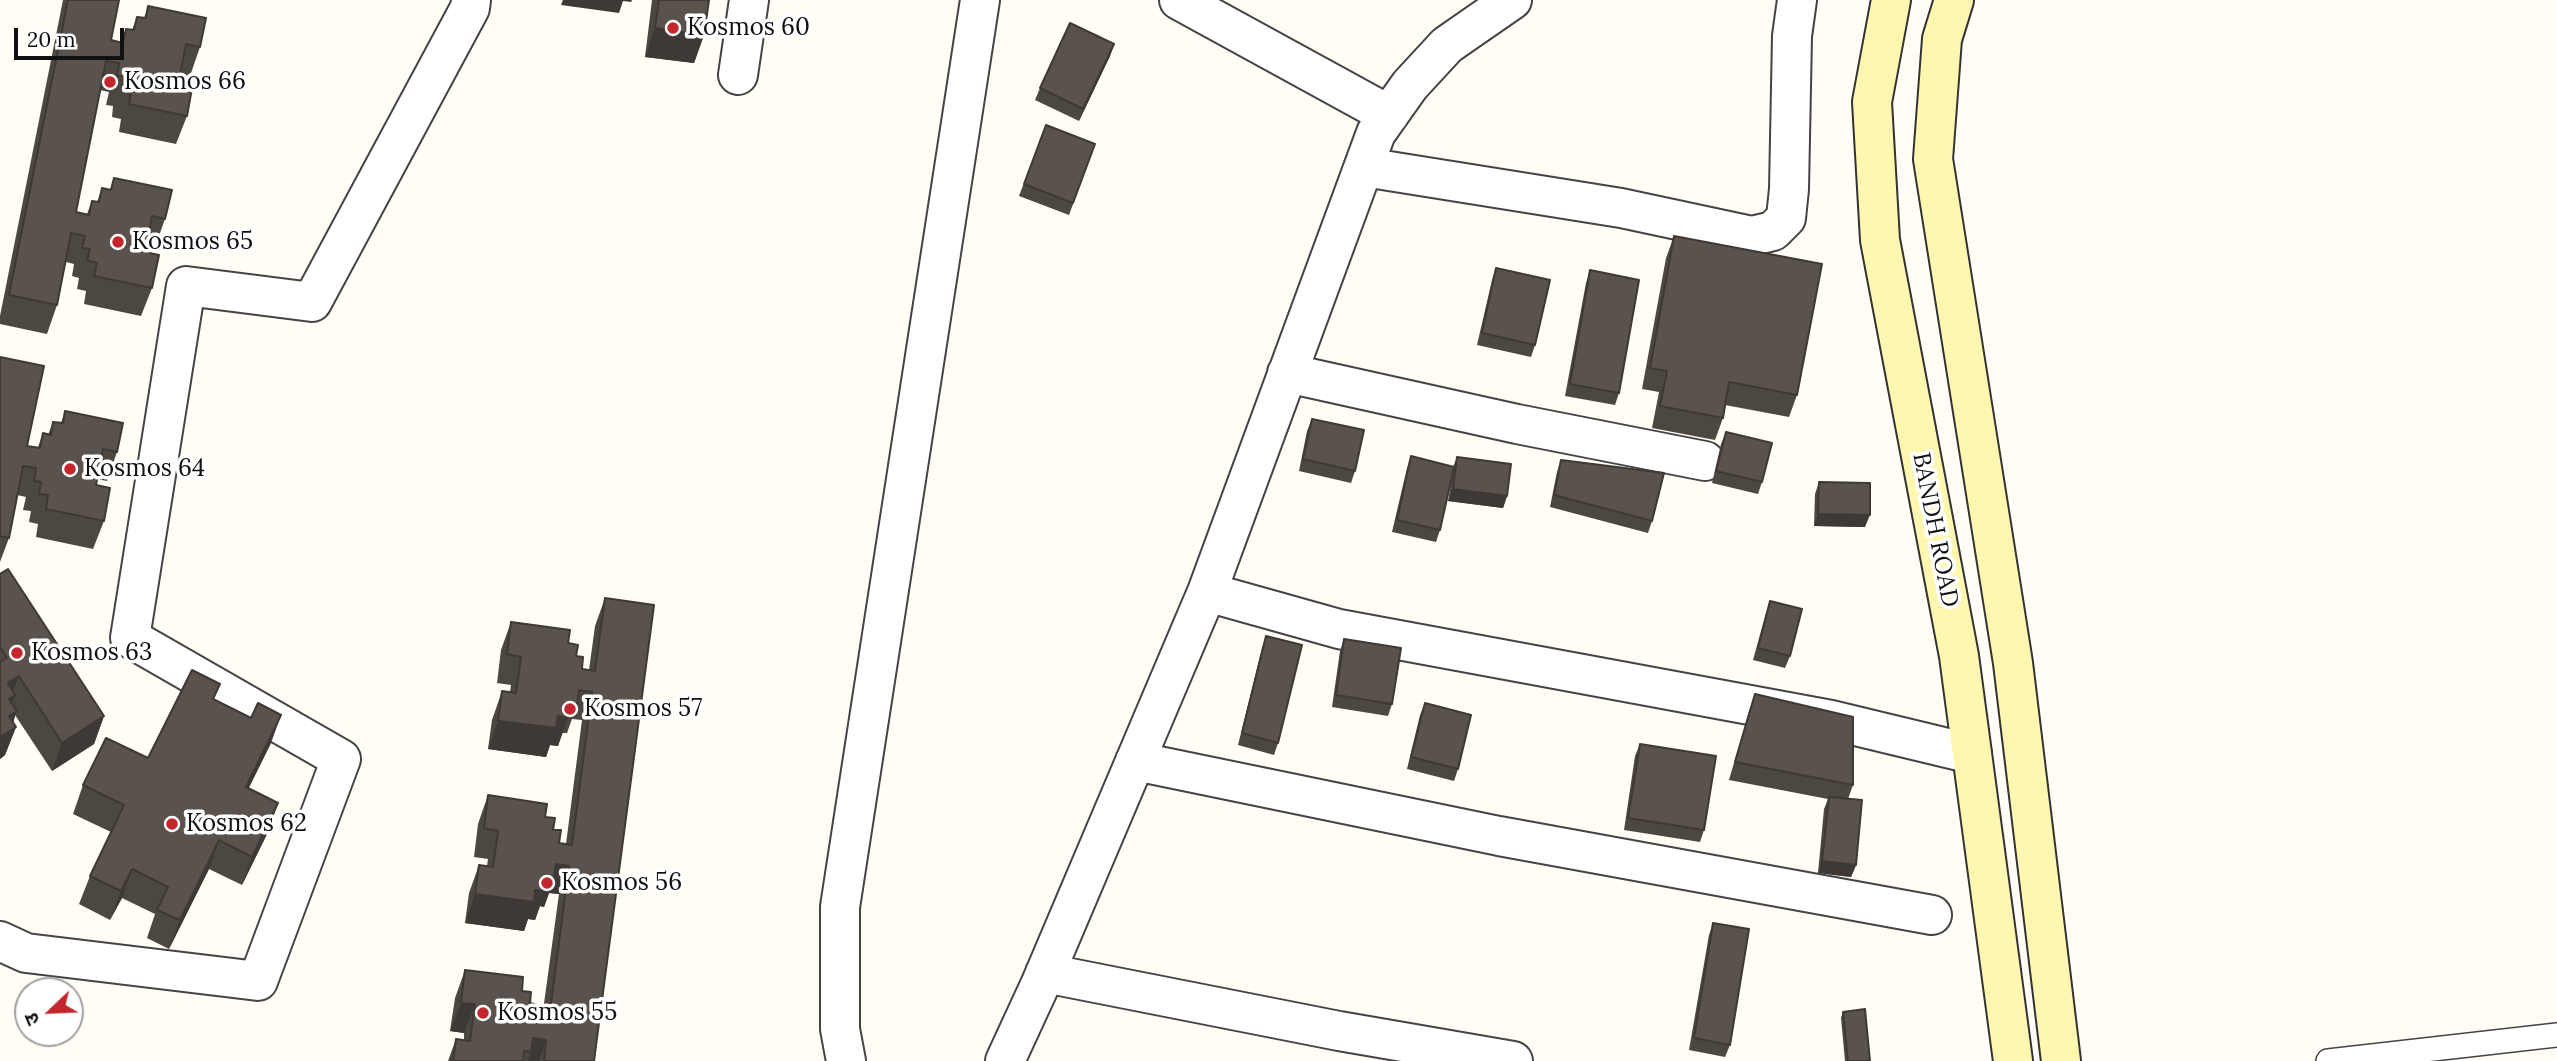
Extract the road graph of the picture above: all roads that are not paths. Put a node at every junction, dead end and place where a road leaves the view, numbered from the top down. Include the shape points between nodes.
1 (471, 0) edge
2 (749, 0) edge
3 (979, 0) edge
4 (1179, 0) edge
5 (1512, 0) edge
6 (1797, 0) edge
7 (1892, 0) edge
8 (1954, 0) edge
9 (738, 75) dead end
10 (1389, 115) junction
11 (1364, 167) junction
12 (1287, 373) junction
13 (1704, 461) dead end
14 (1207, 592) junction
15 (1972, 754) junction
16 (1135, 761) junction
17 (1932, 915) dead end
18 (0, 941) edge
19 (1045, 973) junction
20 (2557, 1035) edge
21 (846, 1061) edge
22 (1005, 1061) edge
23 (1513, 1061) edge
24 (2013, 1061) edge
25 (2061, 1061) edge
26 (2328, 1061) edge

1 - 18 street via 312,302 186,286 130,638 341,759 258,981 26,953
2 - 9 street
3 - 21 street via 839,907 840,1029
4 - 10 street
5 - 10 street via 1447,45
6 - 11 street via 1792,36 1790,189 1786,218 1773,231 1752,236 1621,208
7 - 15 main road, BANDH ROAD via 1872,102 1881,240 1959,656
8 - 25 main road via 1941,39 1933,159 2013,663
10 - 11 street via 1376,133
11 - 12 street
12 - 13 street
12 - 14 street
14 - 15 street via 1339,629 1817,717
14 - 16 street
15 - 24 main road, BANDH ROAD
16 - 17 street via 1499,836
16 - 19 street
19 - 22 street
19 - 23 street
20 - 26 lane

